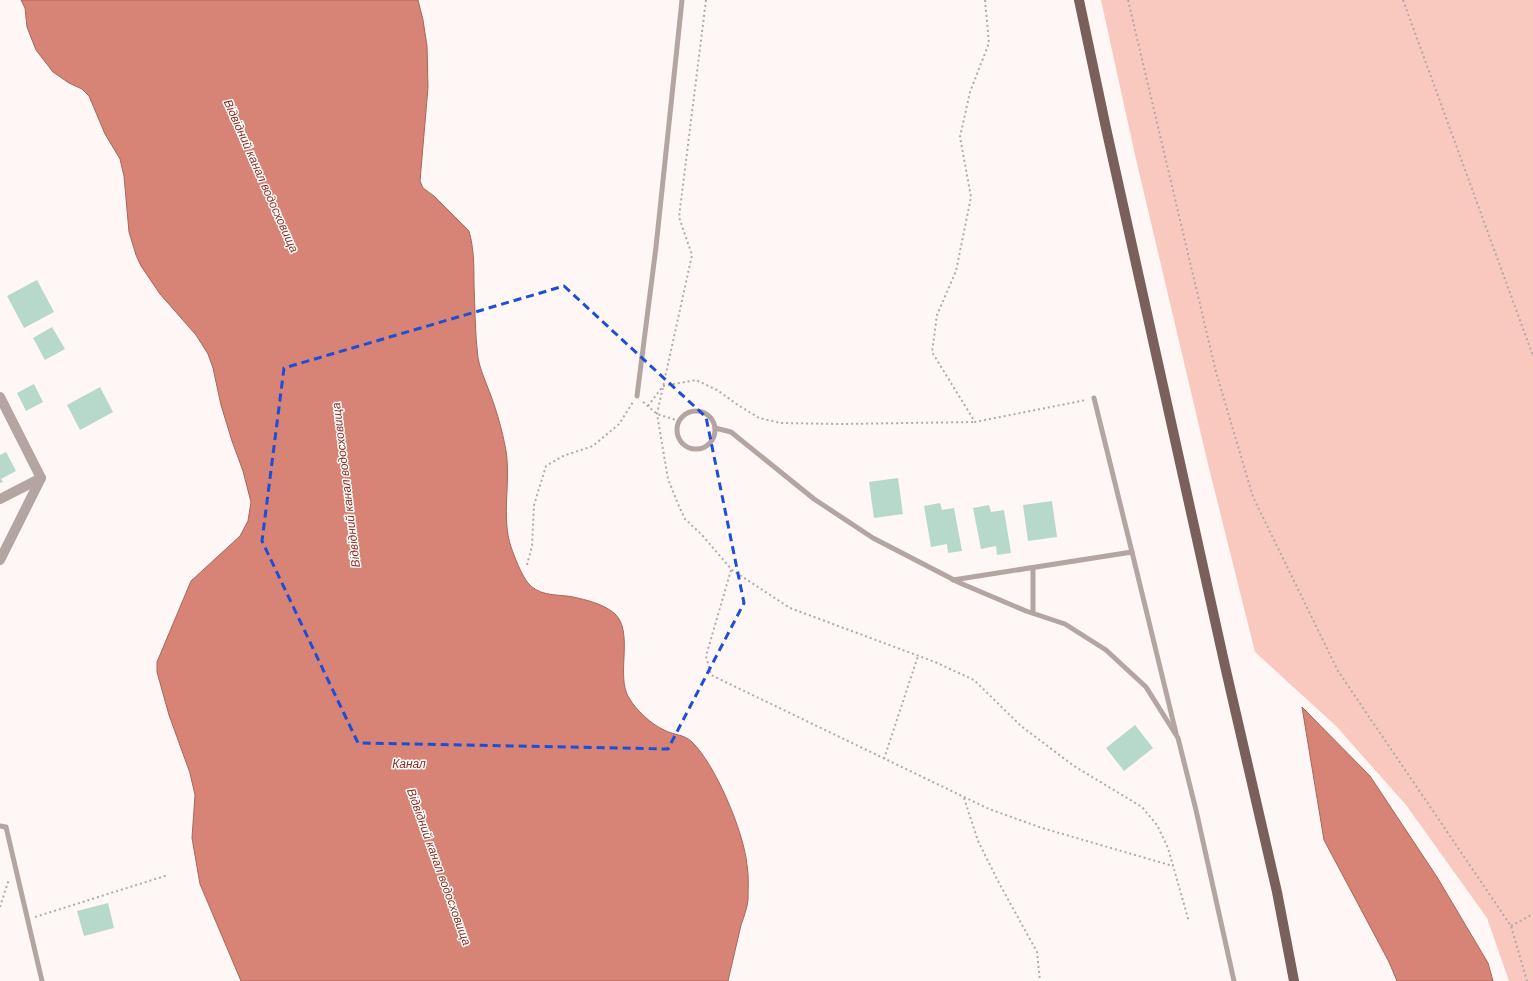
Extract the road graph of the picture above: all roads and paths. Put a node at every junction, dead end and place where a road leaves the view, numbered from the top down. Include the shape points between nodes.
1 (682, 0) edge
2 (706, 0) edge
3 (985, 0) edge
4 (1079, 0) edge
5 (1128, 0) edge
6 (1403, 0) edge
7 (1533, 356) edge
8 (663, 386) junction
9 (637, 396) junction
10 (0, 397) edge
11 (1094, 398) joint
12 (648, 406) junction
13 (657, 414) junction
14 (679, 421) junction
15 (975, 422) junction
16 (715, 428) junction
17 (41, 478) junction
18 (0, 499) edge
19 (1132, 552) junction
20 (0, 560) edge
21 (526, 565) dead end
22 (1033, 568) junction
23 (732, 570) junction
24 (953, 580) junction
25 (1033, 613) junction
26 (918, 656) junction
27 (1178, 738) junction
28 (884, 759) junction
29 (964, 798) junction
30 (0, 826) edge
31 (14, 863) junction
32 (1173, 866) junction
33 (168, 875) dead end
34 (0, 907) edge
35 (1533, 914) edge
36 (28, 920) junction
37 (1189, 922) dead end
38 (1511, 926) junction
39 (42, 981) edge
40 (1040, 981) edge
41 (1234, 981) edge
42 (1294, 981) edge
43 (1527, 981) edge

1 - 9 lane via 656,247
2 - 8 path via 679,217 692,255
3 - 15 path via 989,43 970,92 960,137 971,197 956,271 937,315 932,352
4 - 42 main road via 1218,636 1277,892
5 - 38 path via 1216,372 1253,497 1338,671
6 - 7 path
8 - 12 path
8 - 13 path
8 - 15 path via 696,380 718,390 758,418 781,423
9 - 12 path
9 - 21 path via 619,424 593,446 563,456 546,466 534,506 532,546
10 - 17 street
11 - 15 path
11 - 19 lane
12 - 13 path
13 - 14 path
13 - 23 path via 668,479 685,519
14 - 16 lane via 688,413 699,411 710,417
14 - 16 lane via 680,439 690,447 708,444 712,440
16 - 24 lane via 731,432 814,499 867,534
17 - 18 street
17 - 20 street
19 - 22 lane
19 - 27 lane
22 - 24 lane
22 - 25 lane
23 - 26 path via 790,608
23 - 28 path via 706,656 711,676
24 - 25 lane
25 - 27 lane via 1065,624 1106,650 1146,687
26 - 28 path
26 - 32 path via 974,680 1021,726 1074,766 1142,807 1157,824
27 - 41 lane
28 - 29 path
29 - 32 path via 1042,828
29 - 40 path via 978,841 1038,952
30 - 31 lane via 6,827
31 - 34 path
31 - 36 lane
32 - 37 path
33 - 36 path
35 - 38 path
36 - 39 lane
38 - 43 path

